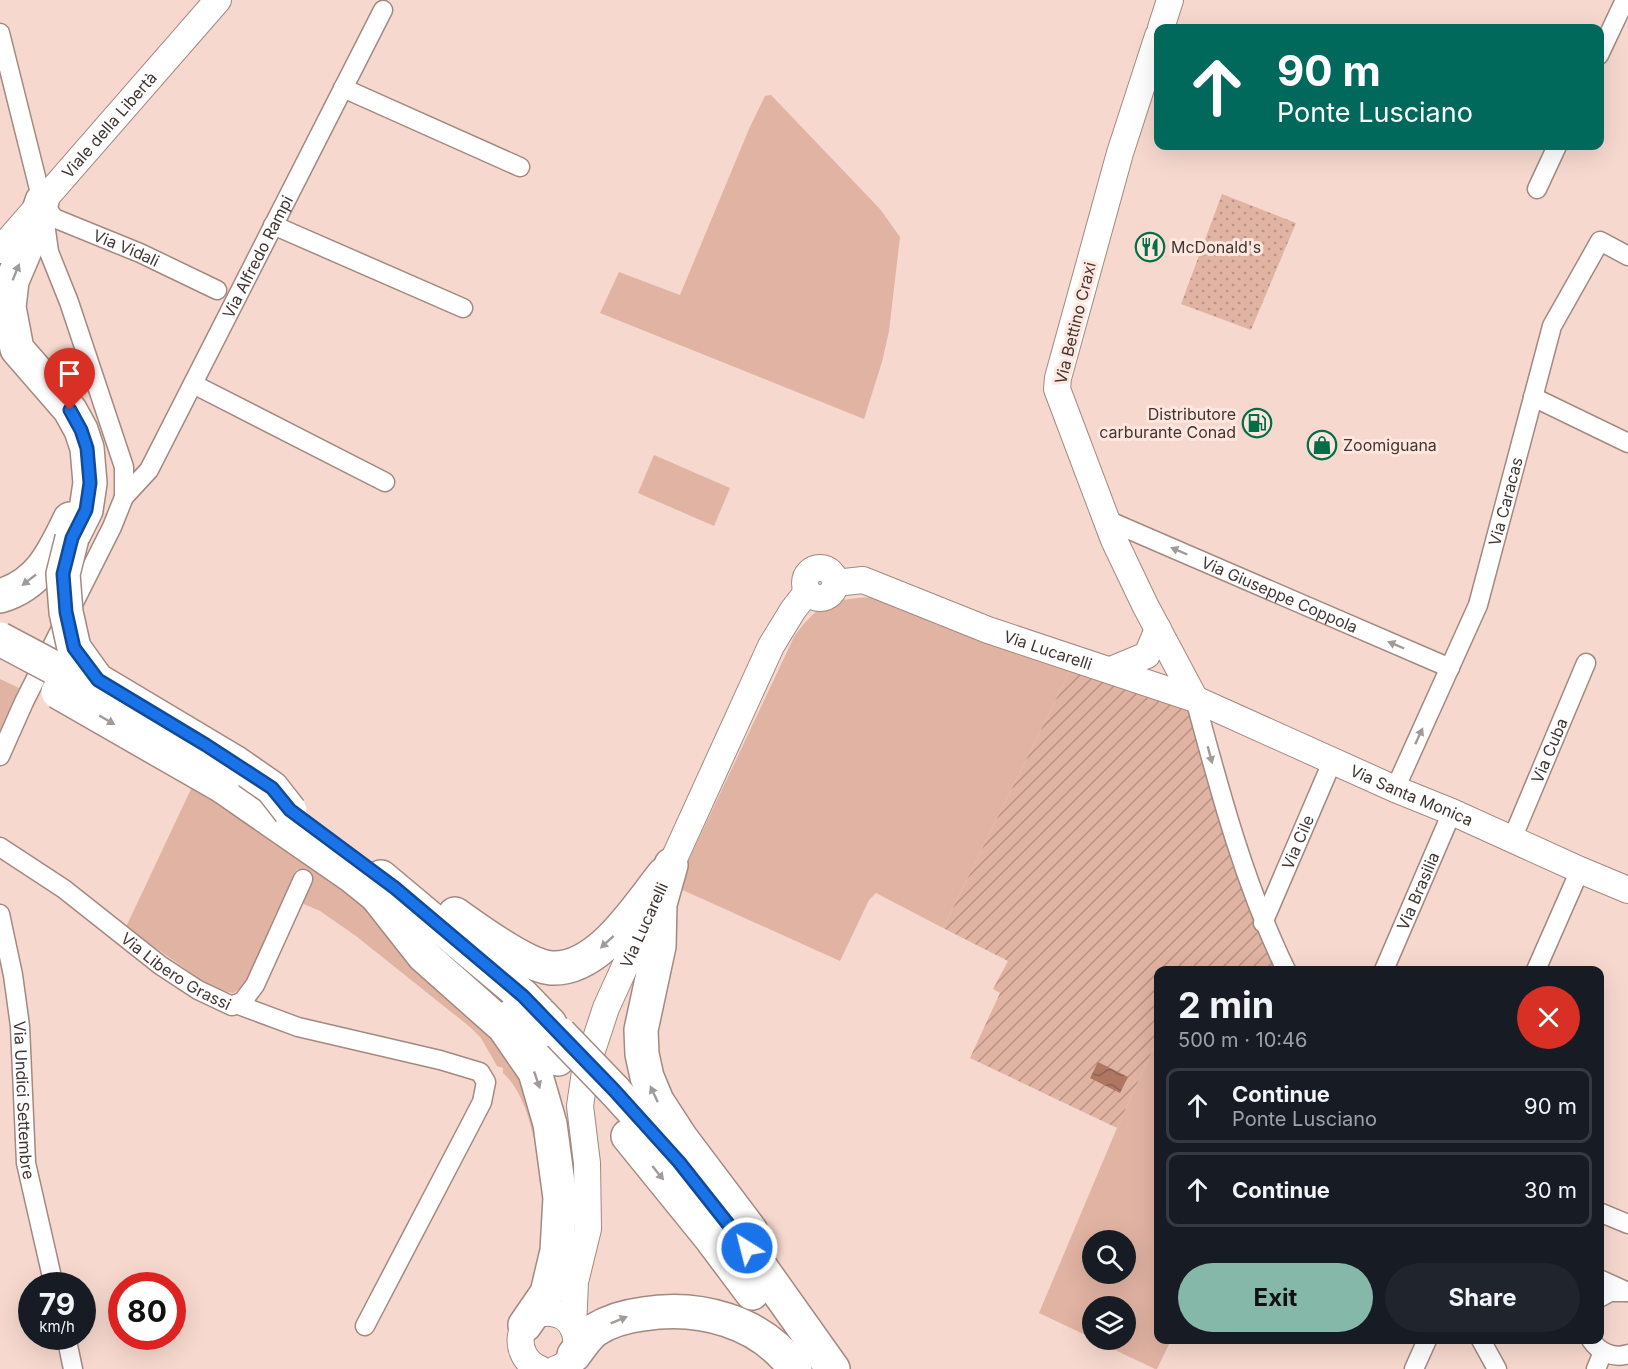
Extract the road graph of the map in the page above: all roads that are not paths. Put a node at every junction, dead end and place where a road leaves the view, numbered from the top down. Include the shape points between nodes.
1 (218, 0) edge
2 (1170, 0) edge
3 (1624, 0) edge
4 (383, 10) dead end
5 (1162, 24) edge
6 (0, 33) edge
7 (1604, 44) edge
8 (1154, 48) edge
9 (343, 88) junction
10 (1555, 150) edge
11 (520, 166) dead end
12 (1537, 189) dead end
13 (42, 201) junction
14 (273, 225) junction
15 (0, 250) edge
16 (1628, 256) edge
17 (217, 290) dead end
18 (463, 309) dead end
19 (7, 336) edge
20 (193, 384) junction
21 (1533, 397) junction
22 (1628, 443) edge
23 (385, 482) dead end
24 (124, 497) junction
25 (1107, 520) junction
26 (62, 547) junction
27 (0, 596) edge
28 (1158, 630) junction
29 (0, 639) edge
30 (0, 663) edge
31 (1586, 663) dead end
32 (1450, 668) junction
33 (1111, 670) junction
34 (1195, 699) junction
35 (0, 756) edge
36 (1332, 762) junction
37 (227, 777) junction
38 (1395, 789) junction
39 (290, 810) junction
40 (1452, 812) junction
41 (1512, 839) junction
42 (0, 848) edge
43 (363, 864) junction
44 (671, 865) junction
45 (1580, 870) junction
46 (303, 879) dead end
47 (1628, 890) edge
48 (376, 895) junction
49 (0, 914) edge
50 (1263, 923) junction
51 (1284, 966) edge
52 (1386, 966) edge
53 (1538, 966) edge
54 (236, 1004) junction
55 (559, 1046) junction
56 (611, 1100) junction
57 (1604, 1214) edge
58 (1628, 1224) edge
59 (760, 1267) junction
60 (51, 1272) edge
61 (1604, 1281) edge
62 (575, 1282) junction
63 (1628, 1292) edge
64 (1604, 1295) edge
65 (538, 1319) junction
66 (365, 1326) dead end
67 (1425, 1344) edge
68 (1483, 1344) edge
69 (69, 1350) edge
70 (568, 1350) edge
71 (1597, 1354) edge
72 (1628, 1354) edge
73 (73, 1369) edge
74 (540, 1369) edge
75 (795, 1369) edge
76 (808, 1369) edge
77 (833, 1369) edge
78 (1414, 1369) edge
79 (1497, 1369) edge

1 - 13 street, Viale della Libertà
2 - 5 street
3 - 7 street
4 - 9 street, Via Alfredo Rampi
6 - 13 street
8 - 25 street, Via Bettino Craxi via 1120,153 1058,378 1057,389
9 - 11 street
9 - 14 street, Via Alfredo Rampi
10 - 12 street
13 - 15 street, Viale della Libertà
13 - 17 street, Via Vidali via 54,218 141,253
19 -> 13 highway via 12,281
13 - 24 street via 49,252 124,467
14 - 18 street
14 - 20 street, Via Alfredo Rampi
16 - 21 street, Via Caracas via 1600,241 1552,326
19 - 26 highway via 70,410 87,448 90,483 86,510
20 - 23 street
20 - 24 street, Via Alfredo Rampi via 149,470
21 - 22 street
21 - 32 street, Via Caracas via 1479,605
24 - 35 street
25 - 28 street, Via Bettino Craxi
32 -> 25 street, Via Giuseppe Coppola
26 -> 27 highway via 29,583
26 - 39 highway, bridge via 66,612 74,648 98,680 236,763 272,788
28 - 33 street via 1147,655
28 - 34 street, Via Bettino Craxi
29 - 37 highway, bridge via 146,717
30 -> 37 highway, bridge
31 - 41 street, Via Cuba
38 -> 32 street, Via Caracas
33 - 34 street, Via Lucarelli
33 - 44 street, Via Lucarelli via 988,630 863,580 835,583 824,598 807,592 771,646
34 - 36 street, Via Santa Monica
34 -> 50 street via 1230,830
36 - 38 street, Via Santa Monica
36 - 50 street, Via Cile
37 - 39 highway
37 - 48 highway
38 - 40 street, Via Santa Monica
39 - 43 highway
40 - 41 street, Via Santa Monica
40 - 52 street, Via Brasilia
41 - 45 street, Via Santa Monica
42 - 54 street, Via Libero Grassi via 64,889 160,965 198,990 232,1006
44 -> 43 highway via 613,937 596,952 570,966 550,968 503,947 390,868
43 - 55 highway via 523,996
59 -> 44 highway via 752,1231 681,1138 647,1077 641,1030 659,946 660,904
44 - 62 street, Via Lucarelli via 606,1008 585,1072 580,1106 587,1163 588,1229
45 - 47 street, Via Santa Monica
45 - 53 street
46 - 54 street, Via Libero Grassi via 255,985
48 - 55 highway
48 -> 65 highway via 424,956 504,1027 535,1072 550,1124 560,1198 557,1251
49 - 60 street, Via Undici Settembre via 20,1026 26,1163
50 - 51 street
54 - 66 street via 298,1027 480,1072 486,1082 482,1102
55 - 56 highway, bridge
56 - 59 highway via 679,1162
56 -> 76 highway
57 - 58 street
59 - 77 highway
61 - 63 street
62 - 65 street, Via Lucarelli
62 - 70 street, Via Lucarelli
63 - 64 street
65 - 70 street via 559,1315 567,1320
65 - 74 street via 521,1333 520,1342 526,1360
67 - 78 street
68 - 79 street
69 - 73 street
70 -> 75 highway via 624,1317 664,1310 712,1314 746,1327 784,1354
71 - 72 street

